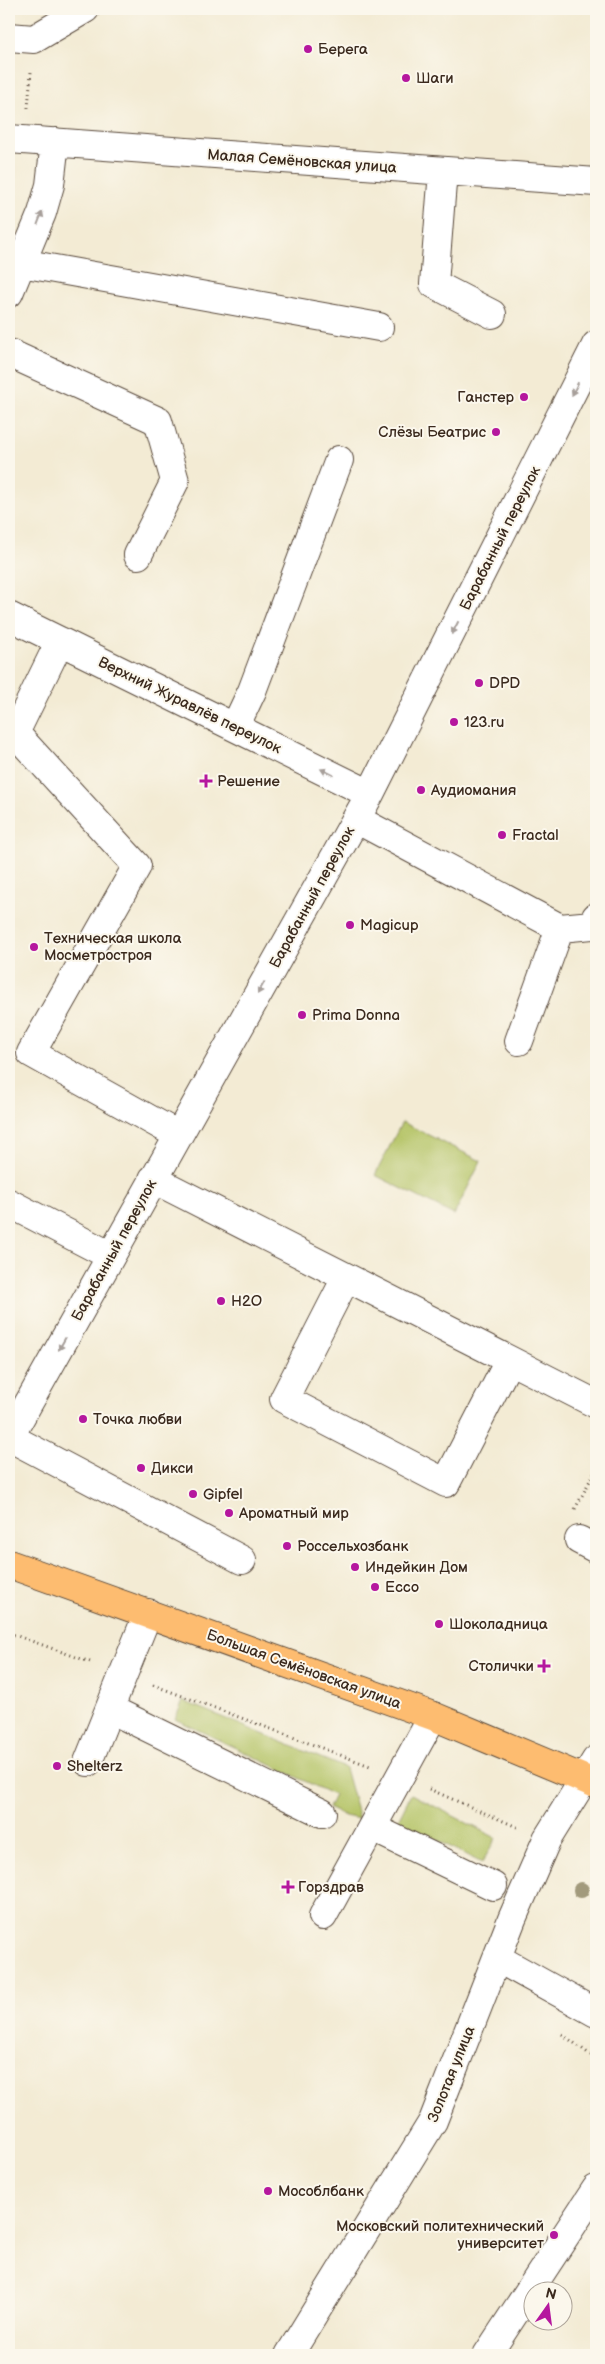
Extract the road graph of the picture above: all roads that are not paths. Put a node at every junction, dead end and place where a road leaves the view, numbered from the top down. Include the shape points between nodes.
1 (85, 9) edge
2 (22, 38) edge
3 (9, 139) edge
4 (55, 142) junction
5 (443, 171) junction
6 (596, 182) edge
7 (21, 263) junction
8 (9, 293) edge
9 (492, 314) dead end
10 (379, 327) dead end
11 (596, 345) edge
12 (9, 354) edge
13 (339, 460) dead end
14 (138, 555) dead end
15 (9, 616) edge
16 (60, 642) junction
17 (235, 727) junction
18 (370, 794) junction
19 (356, 819) junction
20 (596, 917) edge
21 (560, 928) junction
22 (519, 1041) dead end
23 (178, 1136) junction
24 (153, 1179) junction
25 (9, 1203) edge
26 (111, 1256) junction
27 (346, 1278) junction
28 (509, 1361) junction
29 (596, 1404) edge
30 (9, 1438) edge
31 (242, 1560) dead end
32 (9, 1564) edge
33 (148, 1613) junction
34 (110, 1708) junction
35 (433, 1716) junction
36 (88, 1762) dead end
37 (592, 1774) edge
38 (322, 1813) dead end
39 (373, 1828) junction
40 (493, 1886) dead end
41 (323, 1916) dead end
42 (497, 1958) junction
43 (596, 2013) edge
44 (596, 2188) edge
45 (289, 2355) edge
46 (487, 2355) edge

1 - 2 street
3 - 4 street, Малая Семёновская улица
4 - 5 street, Малая Семёновская улица
7 -> 4 street via 50,185
5 - 6 street, Малая Семёновская улица
5 - 9 street via 434,284
7 - 8 street
7 - 10 street
11 -> 18 street, Барабанный переулок
12 - 14 street via 158,421 175,481
13 - 17 street via 252,691
15 - 16 street, Верхний Журавлёв переулок
16 - 17 street, Верхний Журавлёв переулок
16 - 23 street via 16,733 137,866 31,1053
18 -> 17 street, Верхний Журавлёв переулок
18 - 19 street, Барабанный переулок
19 - 21 street
19 -> 23 street, Барабанный переулок
20 - 21 street via 592,925
21 - 22 street
23 - 24 street, Барабанный переулок
24 - 26 street, Барабанный переулок
24 - 27 street
25 - 26 street
26 -> 30 street, Барабанный переулок
27 - 28 street
27 - 28 street via 284,1399 446,1483
28 - 29 street
30 - 31 street
32 - 33 main road, Большая Семёновская улица
33 - 34 street
33 - 35 main road, Большая Семёновская улица
34 - 36 street
34 - 38 street
35 - 37 main road, Большая Семёновская улица
35 - 39 street
37 - 42 street, Золотая улица via 547,1839
39 - 40 street
39 - 41 street
42 - 43 street
42 - 45 street, Золотая улица via 433,2121
44 - 46 street

